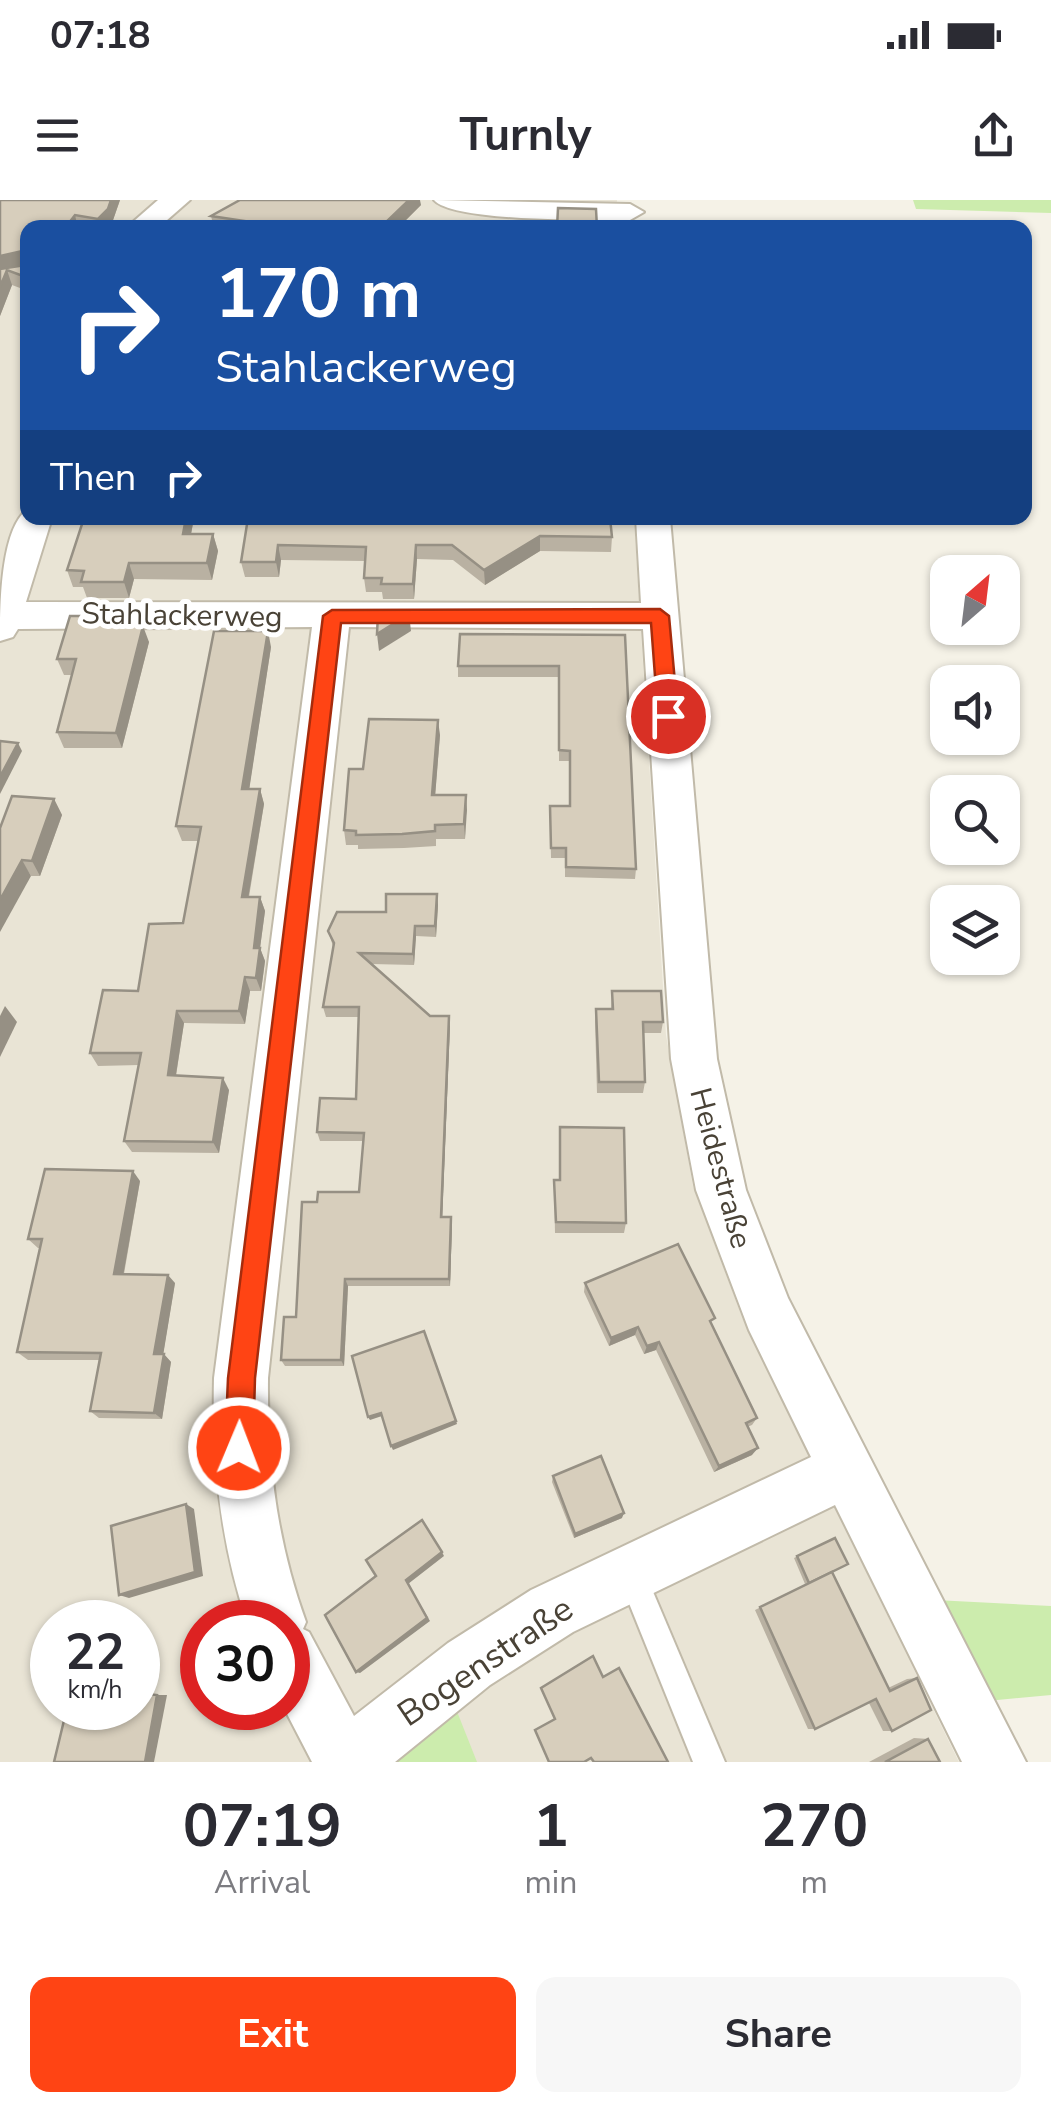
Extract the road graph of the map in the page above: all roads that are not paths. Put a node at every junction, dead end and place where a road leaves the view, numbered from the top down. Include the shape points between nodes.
1 (176, 200) edge
2 (444, 207) edge
3 (631, 213) edge
4 (150, 220) edge
5 (33, 525) edge
6 (654, 525) edge
7 (332, 616) junction
8 (660, 616) junction
9 (2, 622) edge
10 (848, 1469) junction
11 (630, 1571) junction
12 (268, 1600) edge
13 (310, 1694) edge
14 (347, 1762) edge
15 (709, 1762) edge
16 (995, 1762) edge

1 - 4 street
2 - 3 street
5 - 9 street
6 - 8 street, Heidestraße
7 - 8 street, Stahlackerweg
7 - 9 street, Stahlackerweg via 64,614
7 - 12 street via 241,1378 246,1516
8 - 10 street, Heidestraße via 694,1059 705,1124 753,1280
10 - 11 street, Bogenstraße
10 - 16 street, Heidestraße
11 - 14 street, Bogenstraße via 472,1662
11 - 15 lane
13 - 14 street

